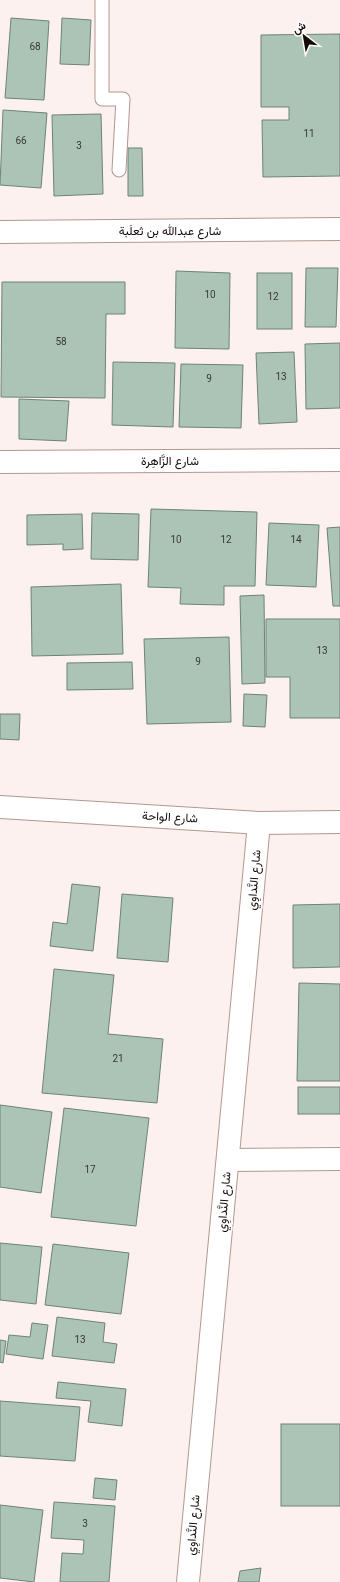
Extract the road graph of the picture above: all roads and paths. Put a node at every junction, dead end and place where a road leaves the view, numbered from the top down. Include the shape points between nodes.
1 (102, 0) edge
2 (119, 170) dead end
3 (340, 229) edge
4 (0, 232) edge
5 (340, 460) edge
6 (0, 462) edge
7 (0, 807) edge
8 (340, 822) edge
9 (260, 823) junction
10 (340, 1159) edge
11 (228, 1160) junction
12 (188, 1582) edge

1 - 2 lane via 102,99 123,99
3 - 4 street, شارع عبدالله بن ثعلَبة
5 - 6 street, شارع الزَّاهِرة
7 - 9 street, شارع الواحة
8 - 9 street, شارع الواحة
9 - 11 street, شارع النَّداوِي
10 - 11 street
11 - 12 street, شارع النَّداوِي

